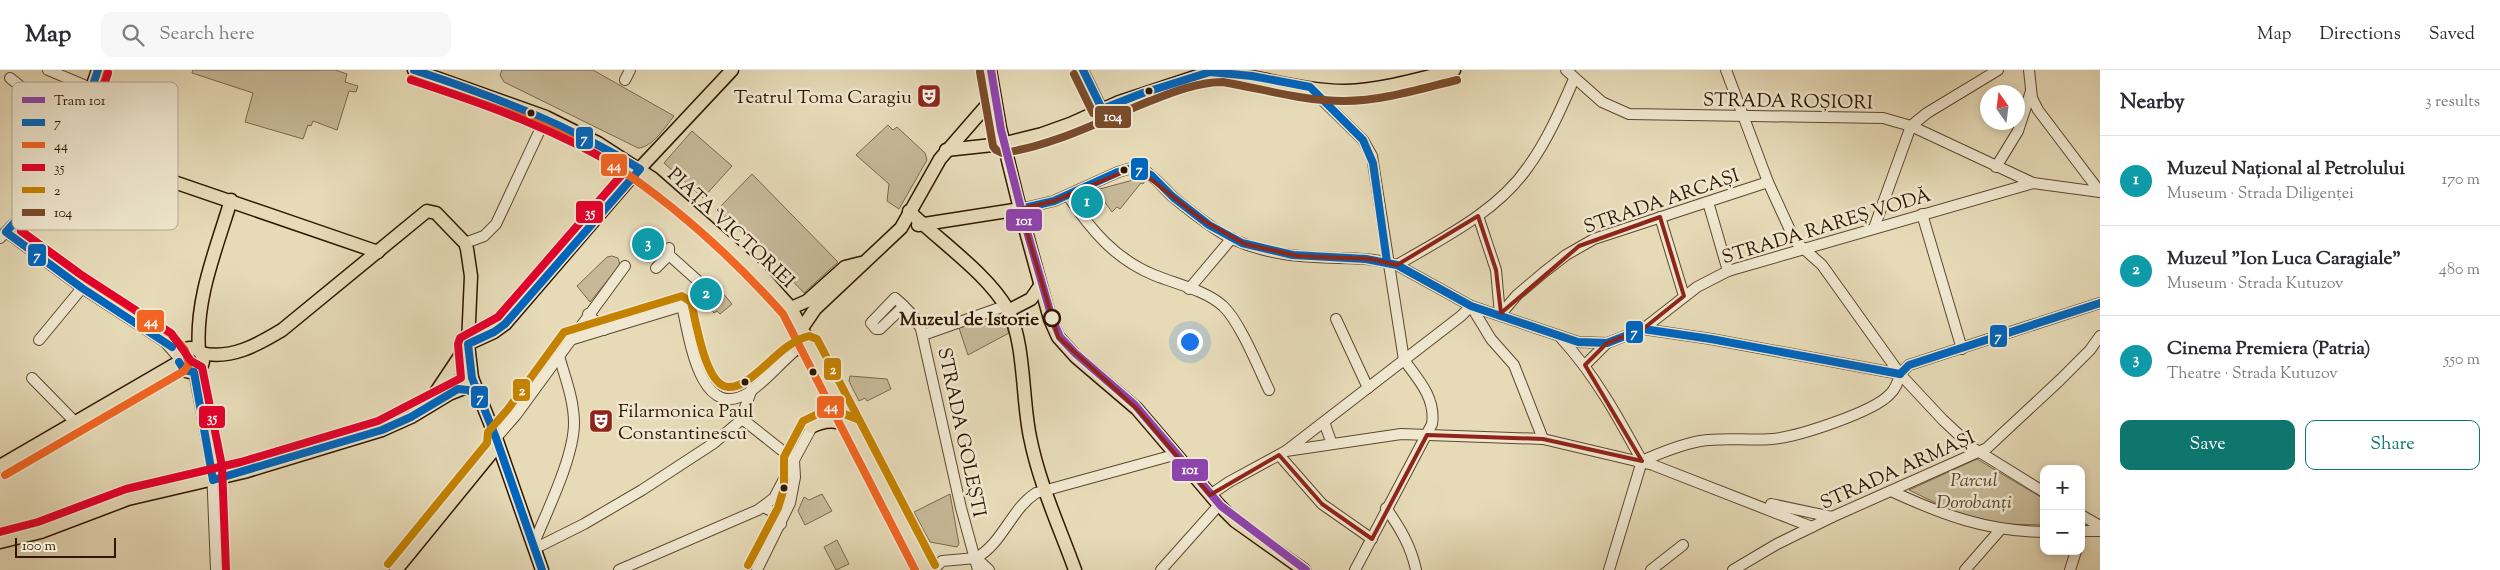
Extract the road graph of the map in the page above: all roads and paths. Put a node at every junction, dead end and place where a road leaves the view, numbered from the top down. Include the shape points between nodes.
1 (48, 70) edge
2 (98, 70) edge
3 (414, 70) edge
4 (732, 70) edge
5 (990, 70) edge
6 (1083, 70) edge
7 (1454, 70) edge
8 (1566, 70) edge
9 (1726, 70) edge
10 (1998, 70) edge
11 (2029, 70) edge
12 (10, 78) dead end
13 (1574, 79) junction
14 (15, 82) edge
15 (77, 82) edge
16 (93, 82) edge
17 (1310, 87) junction
18 (2031, 92) junction
19 (994, 96) junction
20 (1102, 109) junction
21 (546, 117) junction
22 (1743, 117) junction
23 (1911, 126) junction
24 (1003, 143) junction
25 (946, 150) junction
26 (640, 169) junction
27 (2001, 169) junction
28 (178, 182) edge
29 (1768, 182) junction
30 (2033, 183) junction
31 (2000, 191) junction
32 (2100, 192) edge
33 (1068, 196) junction
34 (231, 200) junction
35 (1708, 202) junction
36 (1020, 209) junction
37 (909, 211) junction
38 (1922, 214) junction
39 (1478, 216) junction
40 (1660, 216) junction
41 (923, 224) junction
42 (12, 226) edge
43 (901, 228) junction
44 (1874, 228) junction
45 (3, 235) edge
46 (1232, 238) junction
47 (465, 243) junction
48 (1802, 250) junction
49 (372, 251) junction
50 (863, 263) junction
51 (1392, 264) junction
52 (624, 266) dead end
53 (656, 268) dead end
54 (1728, 271) junction
55 (1040, 286) junction
56 (82, 288) junction
57 (1189, 289) junction
58 (1684, 296) junction
59 (2100, 303) edge
60 (682, 306) junction
61 (904, 306) dead end
62 (1471, 306) junction
63 (791, 308) junction
64 (1008, 311) junction
65 (588, 314) junction
66 (1500, 315) junction
67 (1336, 319) dead end
68 (802, 328) junction
69 (1642, 329) junction
70 (604, 330) junction
71 (923, 334) junction
72 (197, 335) junction
73 (2100, 336) edge
74 (1561, 338) junction
75 (39, 340) dead end
76 (570, 340) junction
77 (1608, 343) junction
78 (468, 344) junction
79 (810, 346) junction
80 (797, 349) junction
81 (1962, 349) junction
82 (200, 352) junction
83 (219, 356) junction
84 (558, 356) junction
85 (179, 360) junction
86 (1404, 360) junction
87 (1585, 365) junction
88 (194, 372) junction
89 (450, 372) junction
90 (1900, 374) junction
91 (32, 378) dead end
92 (466, 382) junction
93 (1368, 388) junction
94 (752, 389) junction
95 (1268, 390) dead end
96 (836, 396) junction
97 (425, 408) junction
98 (741, 418) junction
99 (1324, 422) junction
100 (76, 423) junction
101 (812, 427) junction
102 (852, 428) junction
103 (1427, 435) junction
104 (1543, 439) junction
105 (497, 441) junction
106 (1332, 444) junction
107 (1980, 452) junction
108 (1282, 453) junction
109 (1174, 455) junction
110 (794, 460) junction
111 (1642, 462) junction
112 (0, 466) edge
113 (213, 480) junction
114 (1045, 490) junction
115 (2040, 490) edge
116 (1891, 491) junction
117 (1210, 496) junction
118 (1748, 500) junction
119 (1219, 505) junction
120 (763, 508) junction
121 (1386, 508) junction
122 (1832, 516) junction
123 (2085, 517) edge
124 (781, 524) junction
125 (2100, 526) edge
126 (1812, 527) junction
127 (2000, 530) junction
128 (2100, 531) edge
129 (2040, 532) edge
130 (2085, 532) edge
131 (1372, 539) junction
132 (0, 542) edge
133 (535, 546) junction
134 (1683, 546) dead end
135 (2075, 555) edge
136 (976, 558) junction
137 (216, 570) edge
138 (396, 570) edge
139 (542, 570) edge
140 (619, 570) edge
141 (757, 570) edge
142 (926, 570) edge
143 (933, 570) edge
144 (978, 570) edge
145 (989, 570) edge
146 (1075, 570) edge
147 (1161, 570) edge
148 (1304, 570) edge
149 (1355, 570) edge
150 (1416, 570) edge
151 (1609, 570) edge
152 (1651, 570) edge
153 (1734, 570) edge
154 (1965, 570) edge
155 (2070, 570) edge

1 - 15 street
2 - 16 main road
3 - 21 main road, PIAȚA VICTORIEI
4 - 26 main road
5 - 19 main road
6 - 20 street
7 - 17 main road via 1359,90 1332,91
8 - 13 street, STRADA ROȘIORI
9 - 22 street
10 - 23 street
11 - 18 street
12 - 14 street
13 - 22 street, STRADA ROȘIORI via 1602,102 1629,114
13 - 39 street via 1528,167
17 - 20 main road via 1210,72
17 - 51 street via 1368,148
18 - 27 street
18 - 32 street via 2038,110
19 - 24 main road
19 - 25 main road
20 - 24 main road via 1056,130
21 - 26 main road, PIAȚA VICTORIEI via 584,135
21 - 47 street via 493,228 478,239
22 - 23 street, STRADA ROȘIORI via 1854,116 1883,118
22 - 29 street
23 - 27 street, STRADA ROȘIORI
23 - 44 street
24 - 25 main road
24 - 36 main road
25 - 37 main road
26 - 63 main road, PIAȚA VICTORIEI via 739,253
26 - 78 main road via 505,324
27 - 30 street, STRADA ROȘIORI
27 - 31 street
28 - 34 main road
29 - 35 street, STRADA ARCAȘI
29 - 48 street
30 - 31 street, STRADA RAREȘ VODĂ
30 - 32 street, STRADA ROȘIORI
31 - 38 street, STRADA RAREȘ VODĂ
33 - 36 street
33 - 46 street via 1135,167 1148,174 1196,216
33 - 57 street via 1093,231 1116,254
34 - 49 main road
34 - 72 main road via 203,290
35 - 40 street, STRADA ARCAȘI
35 - 54 street
36 - 41 main road
36 - 55 main road
37 - 41 main road
37 - 43 main road
38 - 44 street, STRADA RAREȘ VODĂ
38 - 81 street
39 - 51 street
39 - 66 street via 1496,270
40 - 58 street
40 - 66 street, STRADA ARCAȘI via 1579,246 1517,295
41 - 43 main road
41 - 64 main road via 962,259
42 - 45 street
43 - 50 main road
44 - 48 street, STRADA RAREȘ VODĂ
45 - 56 street
46 - 51 street via 1298,256 1359,258
46 - 57 street
47 - 49 main road via 434,212 426,212
47 - 78 main road via 471,276
48 - 54 street, STRADA RAREȘ VODĂ
48 - 90 street via 1822,265
49 - 83 main road via 282,330 244,350
50 - 63 main road via 845,267 807,301
50 - 68 main road via 815,309
51 - 62 street
51 - 86 street
52 - 65 street
53 - 60 street via 669,252 698,280 700,285 696,296
54 - 58 street, STRADA RAREȘ VODĂ
55 - 64 main road via 1031,299
55 - 109 main road via 1058,337 1137,409
56 - 75 street
56 - 85 street via 165,342
57 - 95 street via 1227,310
58 - 69 street, STRADA RAREȘ VODĂ
59 - 81 street
60 - 70 street
60 - 94 street via 698,370 706,385 716,396 739,397
61 - 71 street, STRADA GOLEȘTI via 918,322
62 - 66 street
62 - 86 street
62 - 104 street via 1491,339 1514,365
63 - 68 main road, PIAȚA VICTORIEI
64 - 71 street
64 - 114 main road via 1018,345 1030,438
65 - 70 street
65 - 76 street
66 - 74 street
67 - 93 street
68 - 79 main road, PIAȚA VICTORIEI
68 - 80 main road
69 - 77 street
69 - 90 street
70 - 76 street
71 - 136 street, STRADA GOLEȘTI via 963,517
72 - 82 main road
72 - 83 main road
73 - 107 street, STRADA ARMAȘI via 2060,380 2001,437
74 - 77 street
74 - 87 street
76 - 84 street
77 - 87 street
78 - 89 main road
78 - 92 main road
79 - 80 street
79 - 96 main road, PIAȚA VICTORIEI
80 - 94 street
81 - 90 street via 1909,366
82 - 83 main road
82 - 85 main road via 187,349
82 - 88 main road via 202,366
84 - 105 street
84 - 133 street via 571,401 573,435
85 - 88 main road via 184,370
85 - 100 main road
86 - 93 street
86 - 103 street via 1429,397 1433,416
87 - 111 street
88 - 113 street
89 - 92 main road via 451,385
89 - 92 main road via 463,366
89 - 97 main road
90 - 107 street via 1943,420
90 - 111 street via 1890,394 1840,420 1782,438 1728,438 1698,442
91 - 100 street
92 - 97 main road
92 - 105 main road via 478,394
93 - 99 street
94 - 98 street
96 - 101 street
96 - 102 main road, PIAȚA VICTORIEI
97 - 113 main road via 382,430
98 - 110 street
98 - 133 street via 714,443 642,490 584,524
99 - 106 street
99 - 108 street
100 - 112 main road
101 - 102 main road via 835,420
101 - 110 street
102 - 142 main road, PIAȚA VICTORIEI
103 - 104 street
103 - 106 street via 1386,435
103 - 121 street
104 - 111 street
105 - 133 main road
105 - 138 main road
106 - 108 street
107 - 115 street
107 - 116 street, STRADA ARMAȘI
108 - 117 street
108 - 131 street via 1322,504
109 - 114 street
109 - 117 main road
110 - 120 street via 777,493
110 - 124 street via 794,490
111 - 118 street
111 - 151 street
113 - 132 main road via 128,499 41,532
113 - 137 street
114 - 136 street via 1029,497 996,540
114 - 146 main road
116 - 122 street, STRADA ARMAȘI
116 - 127 street via 1942,514
117 - 119 main road
118 - 122 street
118 - 126 street
119 - 147 street
119 - 148 main road
120 - 124 street via 776,512
120 - 140 street
121 - 131 street
121 - 150 street via 1413,554
122 - 126 street, STRADA ARMAȘI
123 - 125 street
124 - 141 street
126 - 153 street, STRADA ARMAȘI
127 - 129 street
127 - 154 street
128 - 130 street
131 - 149 street
133 - 139 main road
134 - 152 street
135 - 155 street
136 - 143 street via 946,560
136 - 144 street, STRADA GOLEȘTI
136 - 145 street

